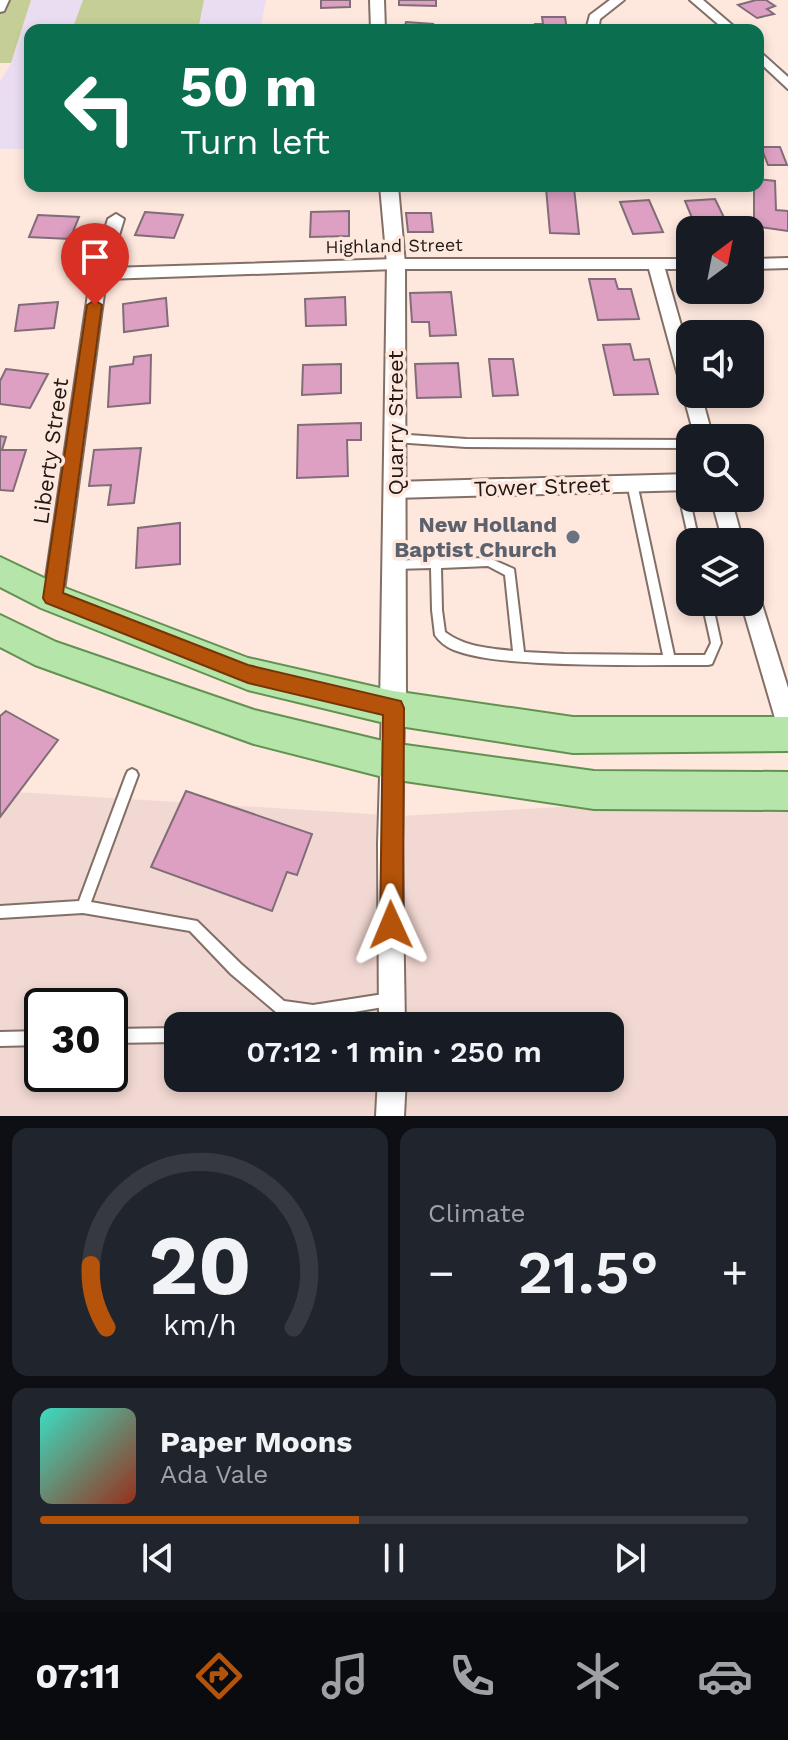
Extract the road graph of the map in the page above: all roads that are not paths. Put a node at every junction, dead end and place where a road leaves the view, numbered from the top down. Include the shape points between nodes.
1 (3, 0) edge
2 (377, 0) edge
3 (618, 0) edge
4 (696, 0) edge
5 (0, 8) edge
6 (378, 24) edge
7 (593, 24) edge
8 (725, 24) edge
9 (764, 60) edge
10 (787, 83) edge
11 (390, 192) edge
12 (116, 219) dead end
13 (788, 263) edge
14 (396, 264) junction
15 (676, 264) edge
16 (764, 264) edge
17 (656, 265) junction
18 (99, 274) junction
19 (676, 337) edge
20 (395, 438) junction
21 (676, 444) edge
22 (676, 482) edge
23 (632, 483) junction
24 (394, 490) junction
25 (436, 562) junction
26 (394, 565) junction
27 (0, 571) edge
28 (53, 598) junction
29 (710, 616) edge
30 (755, 616) edge
31 (0, 630) edge
32 (519, 657) junction
33 (669, 659) junction
34 (393, 708) junction
35 (788, 725) edge
36 (788, 734) edge
37 (391, 761) junction
38 (132, 775) dead end
39 (788, 791) edge
40 (83, 907) junction
41 (0, 912) edge
42 (392, 1000) junction
43 (392, 1012) edge
44 (164, 1035) edge
45 (128, 1036) edge
46 (24, 1038) edge
47 (0, 1039) edge
48 (391, 1092) edge
49 (390, 1116) edge

1 - 5 street
2 - 6 street
3 - 7 street
4 - 8 street
9 - 10 street
11 - 14 street, Quarry Street
12 - 18 street, Liberty Street
13 - 16 street
14 - 17 street, Highland Street
14 - 18 street, Highland Street
14 - 20 street, Quarry Street
15 - 17 street, Highland Street
17 - 19 street
18 - 28 street, Liberty Street
20 - 21 lane
20 - 24 street, Quarry Street
22 - 23 street, Tower Street
23 - 24 street, Tower Street
23 - 33 lane
24 - 26 street, Quarry Street
25 - 26 lane
25 - 32 lane via 439,634 447,644
25 - 32 lane via 489,562 510,572
26 - 34 street, Quarry Street
27 - 28 main road
28 - 34 main road via 248,674
29 - 33 lane via 716,643 708,660
30 - 35 street
31 - 37 main road via 47,654 254,727
32 - 33 lane
34 - 36 main road via 573,735
34 - 37 street
37 - 39 main road via 594,790
37 - 42 street
38 - 40 lane
40 - 41 lane
40 - 42 lane via 193,925 281,1007 313,1012
42 - 43 street
44 - 45 lane
46 - 47 lane
48 - 49 street

